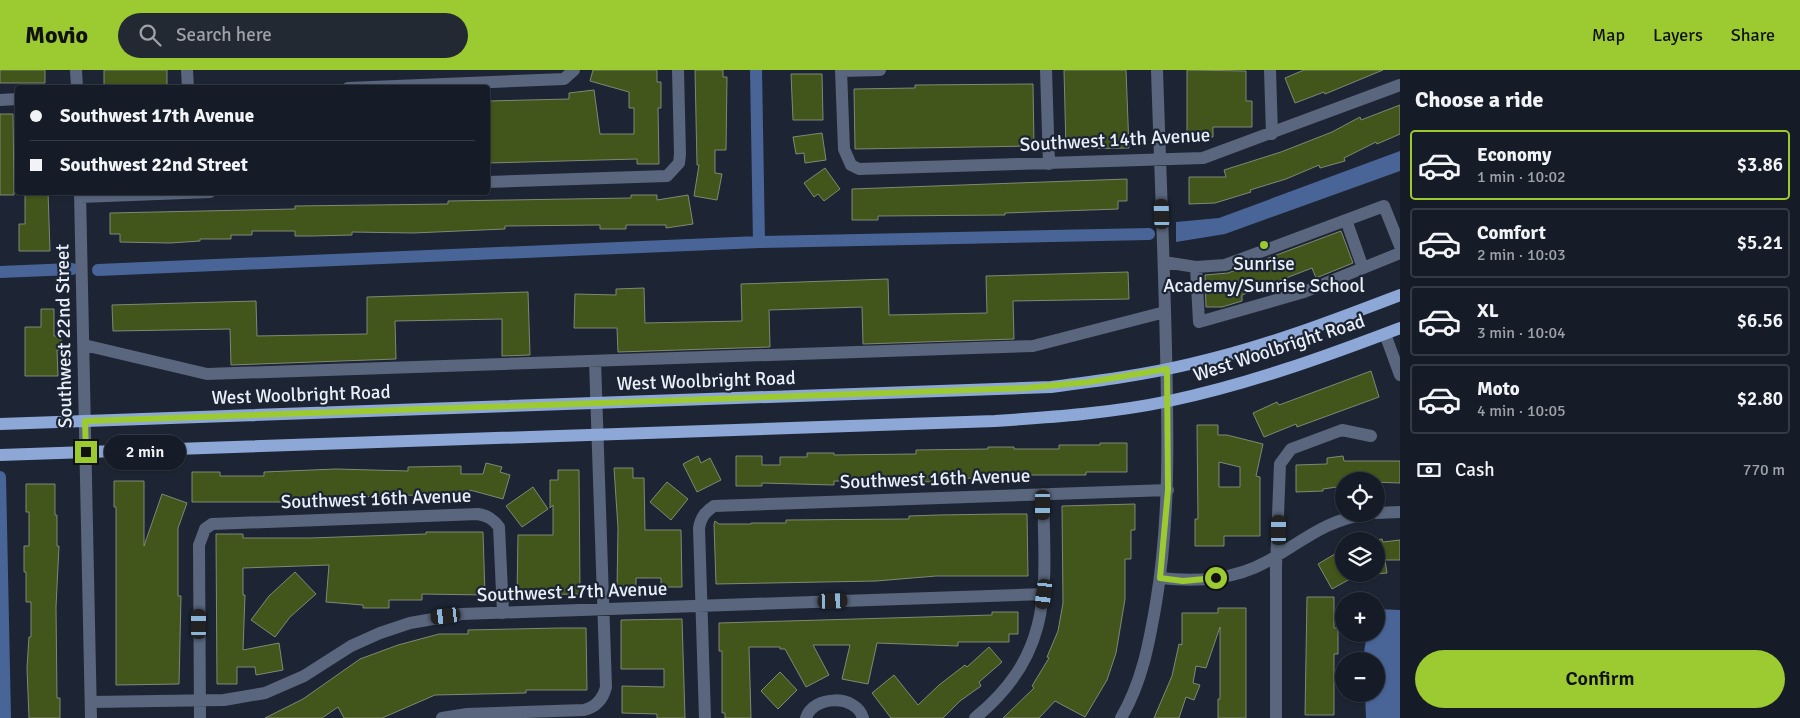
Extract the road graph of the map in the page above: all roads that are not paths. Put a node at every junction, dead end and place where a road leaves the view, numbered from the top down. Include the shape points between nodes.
1 (76, 70) edge
2 (187, 70) edge
3 (574, 70) edge
4 (678, 70) edge
5 (880, 70) edge
6 (1046, 70) edge
7 (1157, 70) edge
8 (1270, 70) edge
9 (841, 71) edge
10 (77, 85) edge
11 (188, 85) edge
12 (420, 85) edge
13 (1400, 85) edge
14 (15, 99) edge
15 (0, 100) edge
16 (1272, 134) junction
17 (1160, 160) junction
18 (1049, 164) junction
19 (490, 182) edge
20 (80, 195) edge
21 (1346, 220) junction
22 (1400, 246) edge
23 (1400, 252) edge
24 (1164, 262) junction
25 (1196, 267) junction
26 (1364, 268) junction
27 (1400, 295) edge
28 (1165, 312) junction
29 (1400, 328) edge
30 (1385, 334) junction
31 (84, 345) junction
32 (594, 361) junction
33 (1167, 369) junction
34 (1399, 370) edge
35 (1167, 402) junction
36 (595, 403) junction
37 (85, 421) junction
38 (0, 424) edge
39 (596, 435) junction
40 (1371, 436) dead end
41 (86, 452) junction
42 (0, 455) edge
43 (1168, 490) junction
44 (1043, 494) junction
45 (1400, 512) edge
46 (1385, 513) edge
47 (1339, 522) edge
48 (1277, 556) junction
49 (1160, 578) junction
50 (1044, 594) junction
51 (701, 606) junction
52 (603, 609) junction
53 (503, 613) junction
54 (199, 700) junction
55 (90, 702) junction
56 (91, 718) edge
57 (200, 718) edge
58 (442, 718) edge
59 (705, 718) edge
60 (806, 718) edge
61 (862, 718) edge
62 (975, 718) edge
63 (1121, 718) edge
64 (1276, 718) edge

1 - 10 street
2 - 11 street
3 - 12 street via 564,79
4 - 19 street via 680,154 679,163 667,176
5 - 9 street
6 - 18 street
7 - 17 street
8 - 16 street
9 - 18 street, Southwest 14th Avenue via 844,149 851,165 859,169
13 - 16 street, Southwest 14th Avenue
14 - 15 street
16 - 17 street, Southwest 14th Avenue via 1213,156
17 - 18 street, Southwest 14th Avenue
17 - 24 street
20 - 31 street, Southwest 22nd Street
21 - 22 street via 1384,206
21 - 25 street via 1225,265
21 - 26 street
23 - 26 street
24 - 25 street
24 - 28 street
25 - 26 street via 1199,322 1304,292
27 - 33 main road, West Woolbright Road via 1248,349
28 - 32 street via 1033,346
28 - 33 street
29 - 30 main road, West Woolbright Road
30 - 34 street
30 - 35 main road, West Woolbright Road via 1268,376
31 - 32 street via 207,374
31 - 37 street, Southwest 22nd Street
32 - 36 street
33 - 35 street
33 - 36 main road, West Woolbright Road via 1093,382 1026,388
35 - 39 main road, West Woolbright Road via 1074,416 996,421
35 - 43 street
36 - 37 main road, West Woolbright Road
36 - 39 street
37 - 38 main road, West Woolbright Road
37 - 41 street, Southwest 22nd Street
39 - 41 main road, West Woolbright Road
39 - 52 street
40 - 48 street via 1342,430 1291,449 1284,456 1279,472
41 - 42 main road, West Woolbright Road
41 - 55 street, Southwest 22nd Street
43 - 44 street, Southwest 16th Avenue
43 - 49 street
44 - 50 street
44 - 51 street, Southwest 16th Avenue via 714,506 700,519
45 - 46 street
47 - 48 street via 1324,526
48 - 49 street via 1226,577 1183,581
48 - 64 street
49 - 63 street via 1147,657 1137,687
50 - 51 street, Southwest 17th Avenue
50 - 62 street via 1040,619 1026,659 1001,694
51 - 52 street, Southwest 17th Avenue
51 - 59 street
52 - 53 street, Southwest 17th Avenue
52 - 58 street via 606,687 604,696 593,708
53 - 54 street, Southwest 17th Avenue via 462,614 410,623 351,646 279,689 245,698
53 - 54 street, Southwest 16th Avenue via 499,528 487,515 212,524 200,536
54 - 55 street, Southwest 17th Avenue
54 - 57 street
55 - 56 street, Southwest 22nd Street
60 - 61 street via 807,712 818,704 843,701 855,706

